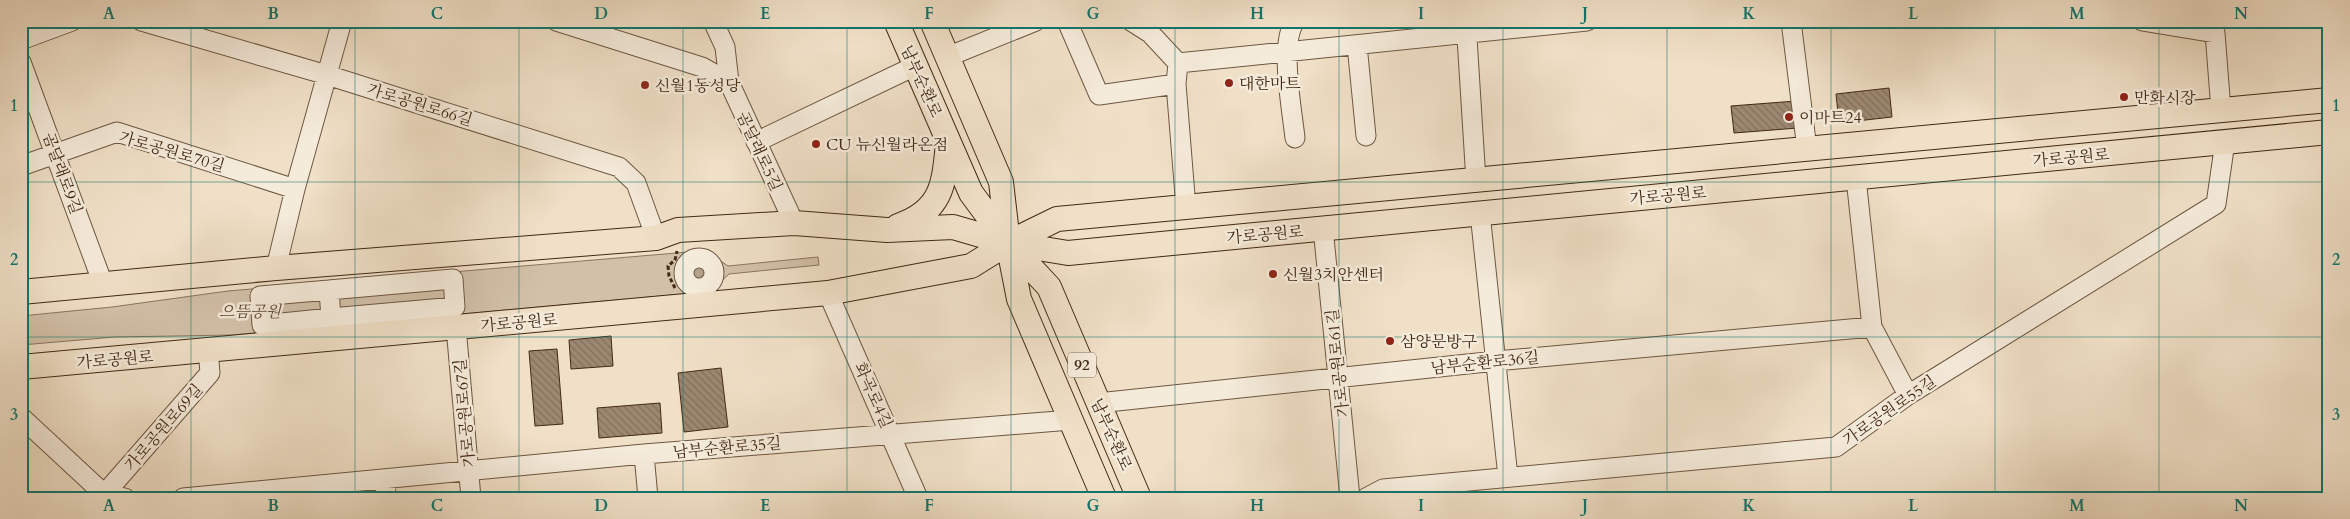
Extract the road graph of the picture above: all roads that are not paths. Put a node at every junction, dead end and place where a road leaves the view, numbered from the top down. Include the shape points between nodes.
1 (72, 21) edge
2 (141, 21) edge
3 (342, 21) edge
4 (556, 21) edge
5 (713, 21) edge
6 (896, 21) edge
7 (932, 21) edge
8 (1036, 21) edge
9 (1067, 21) edge
10 (1131, 21) edge
11 (1295, 21) edge
12 (1791, 21) edge
13 (2142, 21) edge
14 (1579, 22) edge
15 (1155, 27) edge
16 (1466, 27) edge
17 (21, 40) edge
18 (1357, 45) junction
19 (1287, 52) junction
20 (947, 56) junction
21 (21, 62) edge
22 (1178, 63) junction
23 (915, 66) junction
24 (327, 75) junction
25 (728, 82) junction
26 (1176, 84) junction
27 (2329, 100) edge
28 (2221, 110) junction
29 (2329, 132) edge
30 (1366, 136) dead end
31 (1295, 138) dead end
32 (756, 142) junction
33 (948, 142) junction
34 (2224, 142) junction
35 (1807, 149) junction
36 (56, 154) junction
37 (21, 166) edge
38 (1856, 178) junction
39 (1476, 181) junction
40 (295, 189) junction
41 (1186, 208) junction
42 (1480, 213) junction
43 (794, 223) junction
44 (1323, 228) junction
45 (887, 230) junction
46 (656, 238) junction
47 (1008, 244) junction
48 (695, 258) dead end
49 (276, 268) junction
50 (103, 284) junction
51 (697, 287) dead end
52 (328, 290) junction
53 (21, 292) edge
54 (828, 293) junction
55 (331, 318) junction
56 (1872, 327) junction
57 (456, 328) junction
58 (208, 350) junction
59 (1496, 361) junction
60 (21, 367) edge
61 (1338, 377) junction
62 (1908, 395) junction
63 (1098, 403) junction
64 (21, 417) edge
65 (1071, 420) junction
66 (891, 434) junction
67 (644, 454) junction
68 (468, 472) junction
69 (1508, 477) junction
70 (385, 489) edge
71 (293, 493) edge
72 (102, 496) edge
73 (125, 498) edge
74 (183, 498) edge
75 (471, 498) edge
76 (648, 498) edge
77 (918, 498) edge
78 (1104, 498) edge
79 (1139, 498) edge
80 (1350, 498) edge
81 (1366, 498) edge

1 - 17 street
2 - 24 street, 가로공원로66길
3 - 24 street
4 - 25 street via 702,67
5 - 25 street via 725,47
6 - 23 main road, 남부순환로 / 92
7 - 20 main road, 남부순환로 / 92
8 - 20 street
9 - 26 street via 1100,95
10 - 15 street
11 - 19 street via 1289,30
12 - 35 street
13 - 28 street via 2215,33
14 - 16 street
15 - 22 street
16 - 18 street
16 - 39 street
18 - 19 street
18 - 30 street
19 - 22 street
19 - 31 street
20 - 47 main road, 남부순환로 / 92 via 1000,182
21 - 36 street, 곰달래로9길
22 - 26 street
23 - 32 street
23 - 33 main road, 남부순환로 / 92
24 - 40 street
24 - 46 street, 가로공원로66길 via 619,166 636,183
25 - 32 street, 곰달래로5길
26 - 41 street
27 - 28 main road, 가로공원로
28 - 35 main road, 가로공원로
29 - 34 main road, 가로공원로
32 - 43 street, 곰달래로5길
33 - 45 main road via 945,175 940,194 931,208 915,220
33 - 47 main road, 남부순환로 / 92 via 971,192
34 - 38 main road, 가로공원로
34 - 62 street, 가로공원로55길 via 2216,204
35 - 39 main road, 가로공원로
36 - 37 street, 가로공원로70길
36 - 40 street, 가로공원로70길 via 117,132
36 - 50 street, 곰달래로9길
38 - 42 main road, 가로공원로
38 - 56 street
39 - 41 main road, 가로공원로
40 - 49 street
41 - 47 main road, 가로공원로 via 1056,219
42 - 44 main road, 가로공원로
42 - 59 street
43 - 45 main road, 가로공원로
43 - 46 main road, 가로공원로 via 678,230
44 - 47 main road, 가로공원로 via 1068,253
44 - 61 street, 가로공원로61길
45 - 47 main road, 가로공원로 via 954,227
46 - 49 main road, 가로공원로
47 - 54 main road, 가로공원로 via 971,266
47 - 63 main road, 남부순환로 / 92 via 1049,287
47 - 65 main road, 남부순환로 / 92 via 1019,299
48 - 51 street via 685,273 688,282
49 - 50 main road, 가로공원로
50 - 53 main road, 가로공원로
52 - 55 street
52 - 55 street via 260,296 262,325
52 - 55 street via 453,279 455,307
54 - 57 main road, 가로공원로
54 - 66 street, 화곡로4길
56 - 59 street, 남부순환로36길
56 - 62 street
57 - 58 main road, 가로공원로
57 - 68 street, 가로공원로67길
58 - 60 main road, 가로공원로
58 - 72 street, 가로공원로69길 via 210,373
59 - 61 street, 남부순환로36길
59 - 69 street
61 - 63 street, 남부순환로36길
61 - 80 street, 가로공원로61길
62 - 69 street, 가로공원로55길 via 1836,447
63 - 79 main road, 남부순환로 / 92
64 - 72 street
65 - 66 street, 남부순환로35길
65 - 78 main road, 남부순환로 / 92
66 - 67 street, 남부순환로35길
66 - 77 street, 화곡로4길
67 - 68 street, 남부순환로35길
67 - 76 street
68 - 70 street, 남부순환로35길
68 - 75 street, 가로공원로67길
69 - 81 street, 가로공원로55길 via 1383,489
70 - 71 street, 남부순환로35길
71 - 74 street, 남부순환로35길
72 - 73 street

